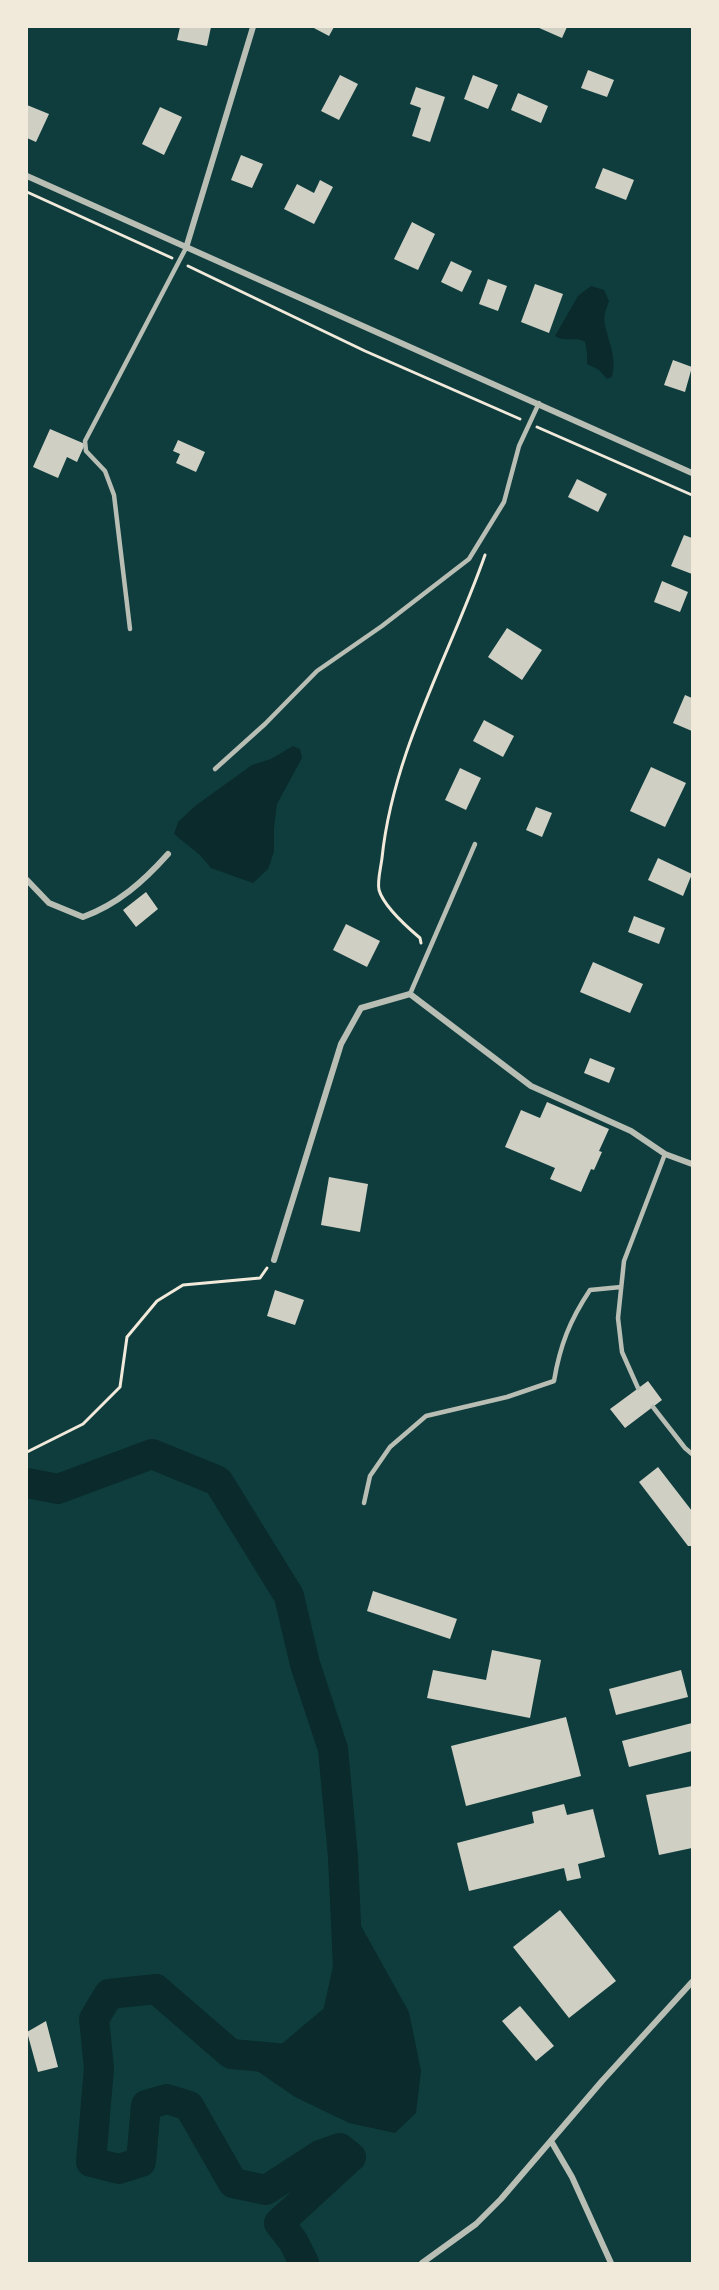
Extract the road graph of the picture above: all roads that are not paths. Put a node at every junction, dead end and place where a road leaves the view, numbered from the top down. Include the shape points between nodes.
1 (253, 27) edge
2 (27, 176) edge
3 (186, 248) junction
4 (539, 403) junction
5 (692, 473) edge
6 (130, 629) dead end
7 (215, 769) dead end
8 (475, 844) dead end
9 (168, 854) dead end
10 (27, 880) edge
11 (410, 994) junction
12 (665, 1155) junction
13 (692, 1164) edge
14 (274, 1260) road end
15 (621, 1287) junction
16 (638, 1388) dead end
17 (653, 1407) dead end
18 (692, 1454) edge
19 (364, 1503) dead end
20 (692, 1982) edge
21 (551, 2141) junction
22 (422, 2263) edge
23 (611, 2263) edge

1 - 3 street
2 - 3 street
3 - 4 street
3 - 6 lane via 85,441 86,451 105,471 114,495
4 - 5 street
4 - 7 lane via 519,446 504,502 469,559 316,671
8 - 11 lane
9 - 10 street via 149,876 105,909 83,917 49,903
11 - 12 street via 531,1086 631,1131
11 - 14 street via 361,1008 341,1044
12 - 13 street
12 - 15 lane via 624,1261
15 - 16 lane via 618,1318 622,1352
15 - 19 lane via 590,1290 562,1343 554,1381 507,1397 426,1416 390,1447 370,1476
17 - 18 lane
20 - 21 street
21 - 22 street via 476,2224
21 - 23 street

